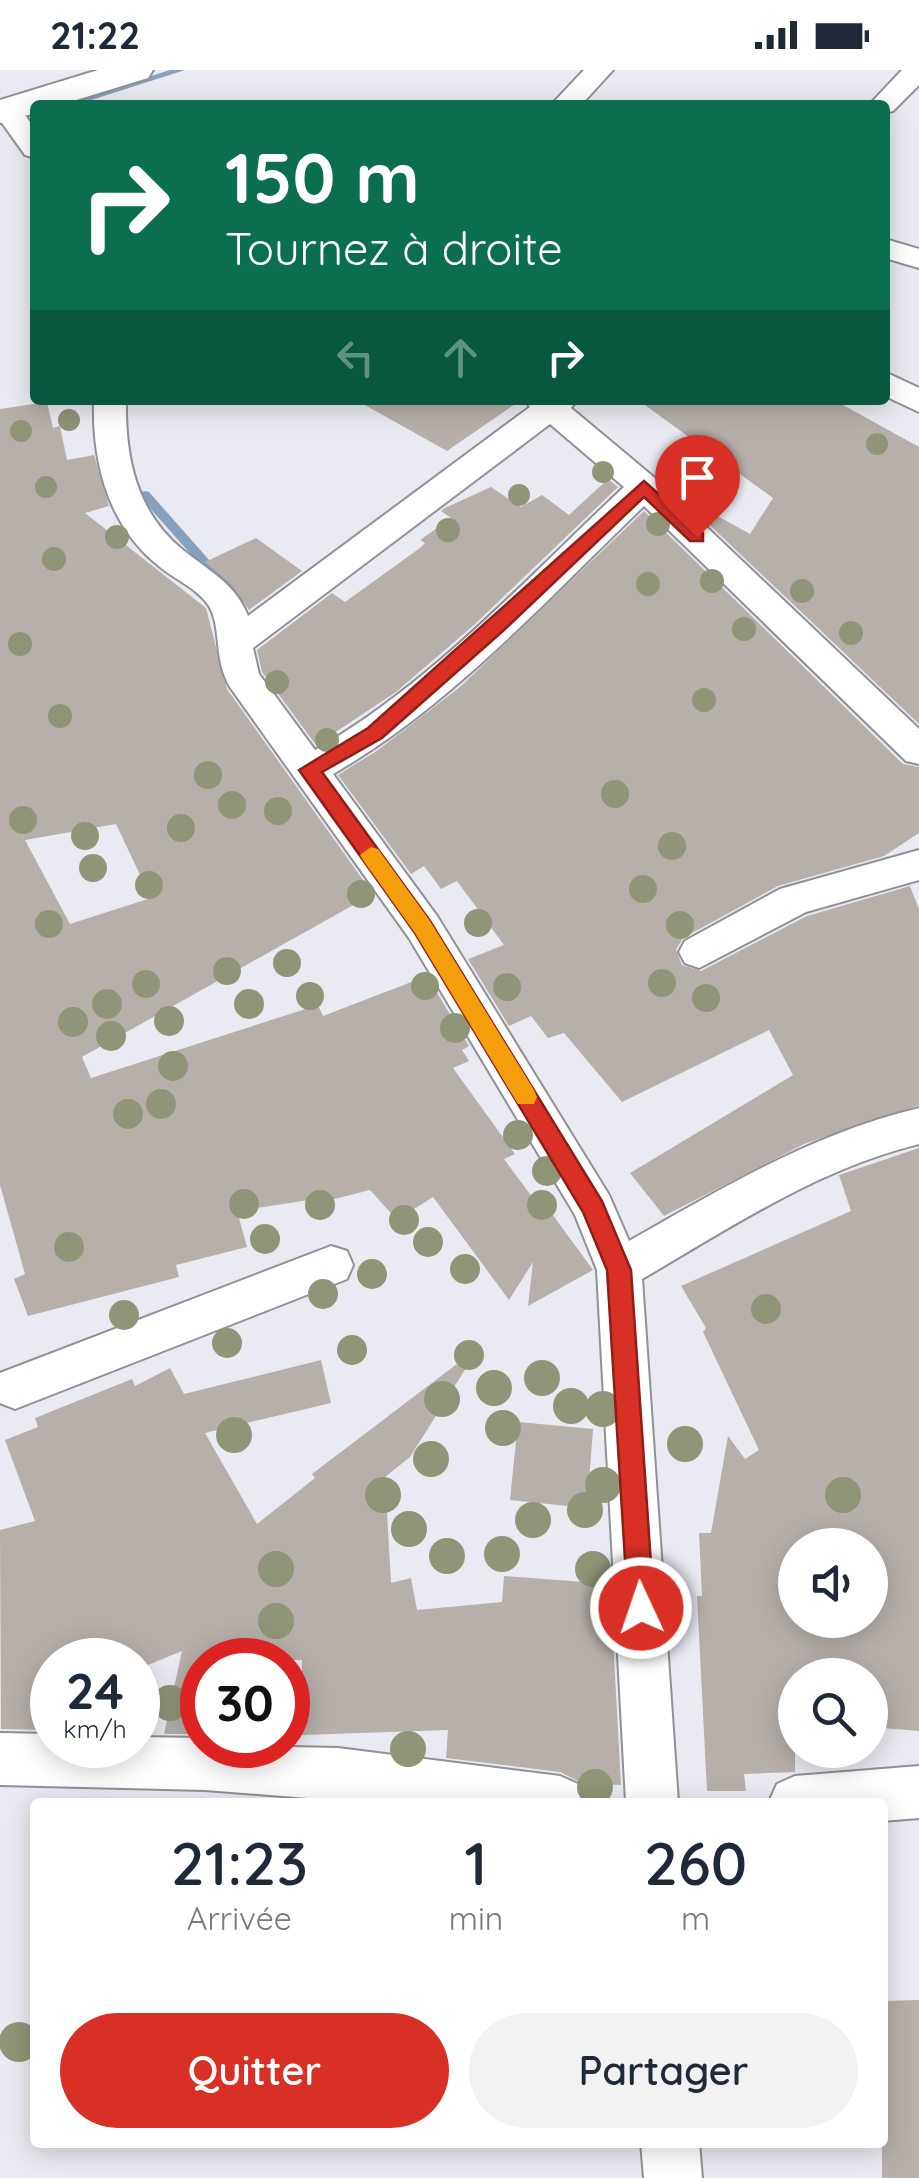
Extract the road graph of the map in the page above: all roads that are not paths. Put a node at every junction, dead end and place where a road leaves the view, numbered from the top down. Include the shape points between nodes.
1 (135, 70) edge
2 (599, 70) edge
3 (918, 70) edge
4 (39, 100) edge
5 (570, 100) edge
6 (888, 100) edge
7 (30, 103) edge
8 (890, 103) edge
9 (919, 108) edge
10 (4, 111) edge
11 (30, 143) edge
12 (890, 250) edge
13 (919, 259) edge
14 (890, 385) edge
15 (919, 402) edge
16 (110, 405) edge
17 (547, 405) edge
18 (554, 405) edge
19 (644, 487) junction
20 (232, 646) junction
21 (919, 751) edge
22 (310, 770) junction
23 (919, 865) edge
24 (699, 952) dead end
25 (919, 1126) edge
26 (331, 1265) dead end
27 (619, 1270) junction
28 (5, 1382) edge
29 (0, 1759) edge
30 (919, 1792) edge
31 (528, 1798) edge
32 (652, 1798) edge
33 (845, 1798) edge
34 (671, 2148) edge
35 (674, 2178) edge

1 - 4 main road
2 - 5 street
3 - 6 street
7 - 10 main road
8 - 9 street
10 - 11 street
12 - 13 street
14 - 15 street
16 - 20 street via 117,474 135,525 208,583 226,606
17 - 20 street
18 - 19 street
19 - 21 street
19 - 22 street via 375,733
20 - 22 street via 243,678
22 - 27 street via 433,943 594,1208
23 - 24 street via 794,900
25 - 27 street via 804,1166
26 - 28 street
27 - 32 street
29 - 31 street via 204,1764
30 - 33 street
34 - 35 street

